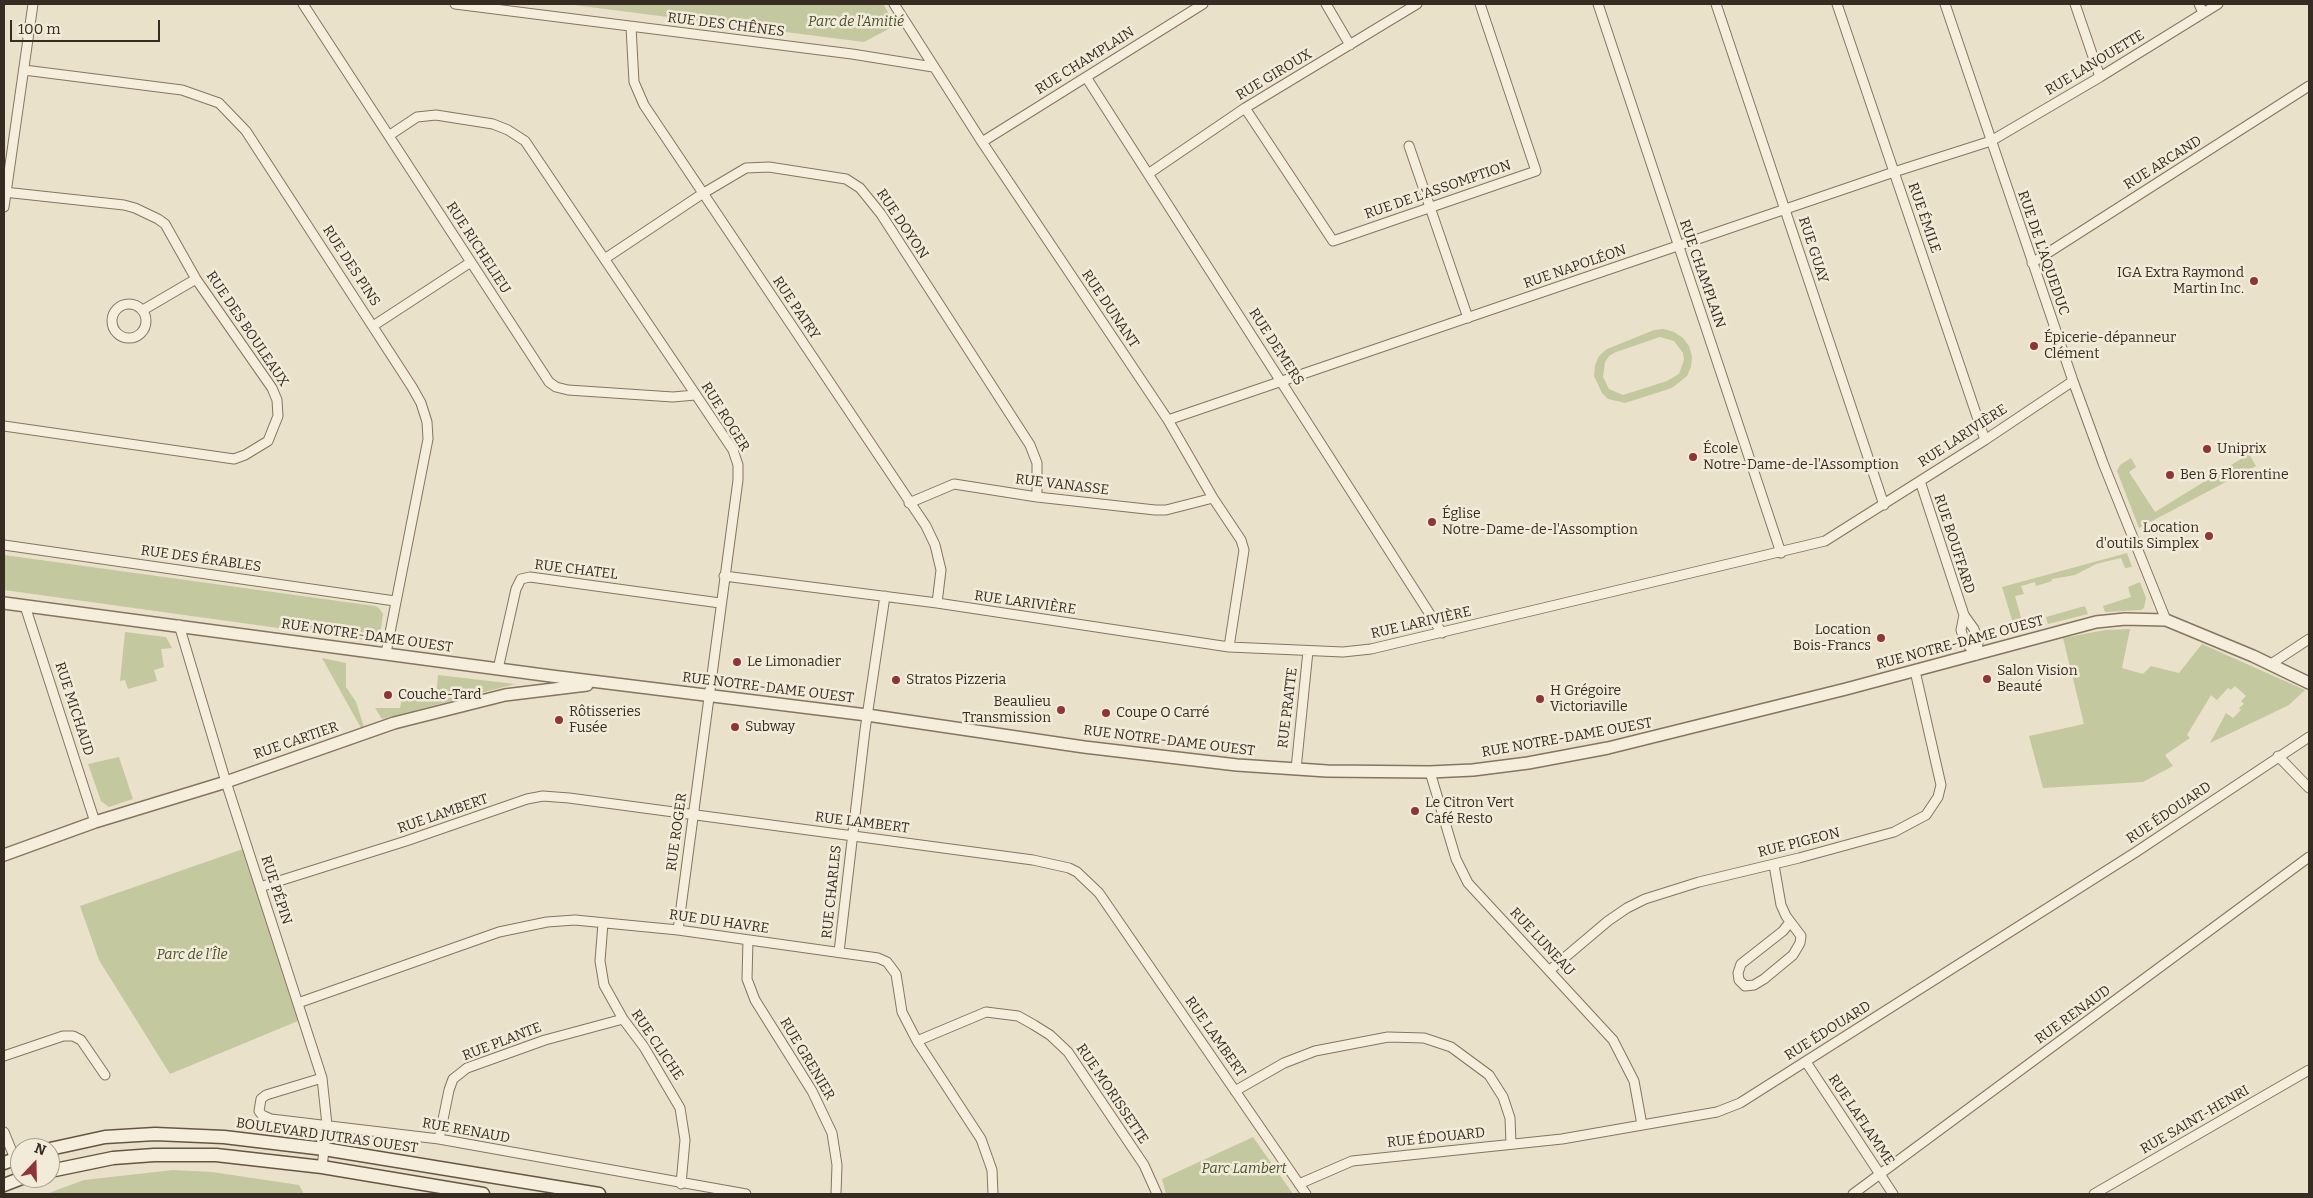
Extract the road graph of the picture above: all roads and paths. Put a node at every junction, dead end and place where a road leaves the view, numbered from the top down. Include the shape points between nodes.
1 (33, 4) edge
2 (303, 4) edge
3 (455, 4) edge
4 (894, 4) edge
5 (1203, 4) edge
6 (1326, 4) edge
7 (1417, 4) edge
8 (1480, 4) edge
9 (1598, 4) edge
10 (1716, 4) edge
11 (1837, 4) edge
12 (1945, 4) edge
13 (2075, 4) edge
14 (2200, 4) edge
15 (2218, 4) edge
16 (2203, 14) junction
17 (631, 27) junction
18 (1350, 45) junction
19 (933, 67) junction
20 (24, 70) junction
21 (1086, 77) junction
22 (2100, 77) junction
23 (2309, 86) edge
24 (1245, 108) junction
25 (390, 135) junction
26 (1990, 141) junction
27 (982, 142) junction
28 (1409, 146) dead end
29 (1894, 172) junction
30 (1148, 174) junction
31 (5, 192) edge
32 (702, 194) junction
33 (4, 207) edge
34 (1430, 208) junction
35 (1785, 209) junction
36 (1678, 246) junction
37 (606, 258) junction
38 (471, 262) junction
39 (2032, 263) junction
40 (196, 279) junction
41 (142, 310) dead end
42 (1468, 318) junction
43 (373, 326) junction
44 (1282, 381) junction
45 (2073, 381) junction
46 (695, 395) junction
47 (1168, 420) junction
48 (4, 426) edge
49 (1985, 440) junction
50 (1920, 481) junction
51 (1037, 497) junction
52 (1213, 498) junction
53 (909, 503) junction
54 (1884, 505) junction
55 (4, 545) edge
56 (1781, 553) junction
57 (724, 576) junction
58 (885, 596) junction
59 (395, 601) junction
60 (4, 602) edge
61 (720, 603) junction
62 (937, 603) junction
63 (24, 606) junction
64 (1964, 615) junction
65 (2166, 620) junction
66 (179, 625) junction
67 (1442, 633) junction
68 (2309, 639) edge
69 (1229, 646) junction
70 (1308, 651) junction
71 (386, 653) junction
72 (1976, 655) junction
73 (2271, 664) junction
74 (498, 669) junction
75 (1915, 672) junction
76 (604, 682) junction
77 (2309, 683) edge
78 (709, 696) junction
79 (867, 715) junction
80 (2309, 737) edge
81 (2278, 756) junction
82 (1296, 769) junction
83 (1430, 772) junction
84 (226, 782) junction
85 (2309, 788) edge
86 (693, 816) junction
87 (95, 822) junction
88 (852, 836) junction
89 (4, 855) edge
90 (2309, 857) edge
91 (1774, 865) junction
92 (260, 887) junction
93 (603, 922) junction
94 (1790, 922) junction
95 (678, 930) junction
96 (748, 940) junction
97 (839, 952) junction
98 (1550, 970) junction
99 (298, 1003) junction
100 (623, 1019) junction
101 (917, 1041) junction
102 (4, 1056) edge
103 (1806, 1062) junction
104 (2309, 1071) edge
105 (105, 1075) dead end
106 (322, 1078) junction
107 (1235, 1091) junction
108 (327, 1125) junction
109 (1642, 1125) junction
110 (5, 1136) edge
111 (439, 1139) junction
112 (1511, 1144) junction
113 (60, 1147) edge
114 (324, 1149) junction
115 (10, 1151) edge
116 (322, 1167) junction
117 (60, 1169) edge
118 (1881, 1174) junction
119 (681, 1184) junction
120 (1299, 1184) junction
121 (483, 1194) edge
122 (599, 1194) edge
123 (746, 1194) edge
124 (836, 1194) edge
125 (993, 1194) edge
126 (1157, 1194) edge
127 (1306, 1194) edge
128 (1853, 1194) edge
129 (1893, 1194) edge
130 (2094, 1194) edge

1 - 20 street
2 - 25 street, RUE RICHELIEU
3 - 17 street, RUE DES CHÊNES
4 - 19 street, RUE DUNANT
5 - 21 street, RUE CHAMPLAIN
6 - 18 street
7 - 18 street, RUE GIROUX
8 - 34 street, RUE DE L'ASSOMPTION via 1536,171
9 - 36 street, RUE CHAMPLAIN
10 - 35 street, RUE GUAY
11 - 29 street, RUE ÉMILE
12 - 26 street, RUE DE L'AQUEDUC
13 - 22 street
14 - 16 street
15 - 16 street, RUE LANOUETTE
16 - 22 street, RUE LANOUETTE
17 - 19 street, RUE DES CHÊNES
17 - 32 street, RUE PATRY via 634,82 638,93
18 - 24 street, RUE GIROUX
19 - 27 street, RUE DUNANT
20 - 31 street
20 - 43 street, RUE DES PINS via 182,90 218,104 246,131
21 - 27 street, RUE CHAMPLAIN
21 - 30 street, RUE DEMERS
22 - 26 street, RUE LANOUETTE
23 - 39 street, RUE ARCAND
24 - 30 street, RUE GIROUX
24 - 34 street, RUE DE L'ASSOMPTION via 1333,241
25 - 37 street, RUE ROGER via 410,120 426,115 493,124 516,134 532,149
25 - 38 street, RUE RICHELIEU
26 - 29 street, RUE NAPOLÉON
26 - 39 street, RUE DE L'AQUEDUC
27 - 47 street, RUE DUNANT
28 - 34 street
29 - 35 street, RUE NAPOLÉON
29 - 49 street, RUE ÉMILE
30 - 44 street, RUE DEMERS
31 - 33 street
31 - 40 street, RUE DES BOULEAUX via 135,208 164,224
32 - 37 street, RUE DOYON
32 - 51 street, RUE DOYON via 741,170 758,166 846,179 860,188 881,214 1030,445 1037,463
32 - 53 street, RUE PATRY
34 - 42 street
35 - 36 street, RUE NAPOLÉON
35 - 54 street, RUE GUAY
36 - 42 street, RUE NAPOLÉON
36 - 56 street, RUE CHAMPLAIN
37 - 46 street, RUE ROGER
38 - 43 street
38 - 46 street, RUE RICHELIEU via 539,369 556,387 673,397
39 - 45 street, RUE DE L'AQUEDUC
40 - 41 street
40 - 48 street, RUE DES BOULEAUX via 272,388 278,416 268,441 234,459
42 - 44 street, RUE NAPOLÉON
43 - 59 street, RUE DES PINS via 421,403 427,422 425,455
44 - 47 street, RUE NAPOLÉON
44 - 67 street, RUE DEMERS
45 - 49 street, RUE LARIVIÈRE
45 - 65 street, RUE DE L'AQUEDUC
46 - 57 street, RUE ROGER via 733,450 738,465
47 - 52 street, RUE DUNANT
49 - 50 street, RUE LARIVIÈRE
50 - 54 street, RUE LARIVIÈRE
50 - 64 street, RUE BOUFFARD
51 - 52 street, RUE VANASSE via 1155,510
51 - 53 street, RUE VANASSE via 954,484
52 - 69 street, RUE DUNANT via 1241,540 1244,550
53 - 62 street, RUE PATRY via 926,526 935,546 941,570
54 - 56 street, RUE LARIVIÈRE via 1825,541
55 - 59 street, RUE DES ÉRABLES
56 - 67 street, RUE LARIVIÈRE
57 - 58 street, RUE LARIVIÈRE
57 - 61 street, RUE ROGER
58 - 62 street, RUE LARIVIÈRE
58 - 79 street, RUE CHARLES
59 - 71 street, RUE DES PINS
60 - 63 street, RUE NOTRE-DAME OUEST
61 - 74 street, RUE CHATEL via 530,577 521,579
61 - 78 street, RUE ROGER
62 - 69 street, RUE LARIVIÈRE
63 - 66 street, RUE NOTRE-DAME OUEST
63 - 87 street, RUE MICHAUD
64 - 72 street, RUE BOUFFARD via 1974,629 1978,643
64 - 72 street, RUE BOUFFARD via 1961,630 1964,640
65 - 72 street, RUE NOTRE-DAME OUEST via 2096,622
65 - 73 street, RUE NOTRE-DAME OUEST
66 - 71 street, RUE NOTRE-DAME OUEST
66 - 84 street, RUE PÉPIN
67 - 70 street, RUE LARIVIÈRE via 1371,649
68 - 73 street
69 - 70 street, RUE LARIVIÈRE
70 - 82 street, RUE PRATTE
71 - 74 street, RUE NOTRE-DAME OUEST
72 - 75 street, RUE NOTRE-DAME OUEST
73 - 77 street, RUE NOTRE-DAME OUEST
74 - 76 street, RUE NOTRE-DAME OUEST
75 - 83 street, RUE NOTRE-DAME OUEST via 1615,746 1521,764
75 - 91 street, RUE PIGEON via 1941,785 1934,806 1926,815 1894,832
76 - 78 street, RUE NOTRE-DAME OUEST
76 - 84 street, RUE CARTIER via 505,695 450,708 394,723
78 - 79 street, RUE NOTRE-DAME OUEST
78 - 86 street, RUE ROGER
79 - 82 street, RUE NOTRE-DAME OUEST via 1084,747
79 - 88 street, RUE CHARLES
80 - 81 street, RUE ÉDOUARD
81 - 85 street
81 - 103 street, RUE ÉDOUARD via 2136,852
82 - 83 street, RUE NOTRE-DAME OUEST
83 - 98 street, RUE LUNEAU via 1456,859 1468,882
84 - 87 street, RUE CARTIER
84 - 92 street, RUE PÉPIN
86 - 88 street, RUE LAMBERT
86 - 92 street, RUE LAMBERT via 542,796
86 - 95 street, RUE ROGER
87 - 89 street, RUE CARTIER
88 - 97 street, RUE CHARLES
88 - 107 street, RUE LAMBERT via 1033,860 1077,872 1098,892
90 - 118 street, RUE RENAUD
91 - 94 street via 1781,905
91 - 98 street, RUE PIGEON via 1702,881 1646,899 1620,912 1587,936
92 - 99 street, RUE PÉPIN
93 - 95 street, RUE DU HAVRE
93 - 99 street, RUE DU HAVRE via 547,922 499,932
93 - 100 street, RUE CLICHE via 601,973
94 - 94 street via 1801,936 1798,949 1754,985 1745,986 1739,980 1741,964
95 - 96 street, RUE DU HAVRE
96 - 97 street, RUE DU HAVRE
96 - 124 street, RUE GRENIER via 748,979 755,1000 812,1091 832,1133 837,1165
97 - 101 street, RUE DU HAVRE via 887,962 896,974 902,1012
98 - 109 street, RUE LUNEAU via 1613,1040 1634,1081
99 - 106 street, RUE PÉPIN
100 - 111 street, RUE PLANTE via 545,1040 467,1068 453,1080 449,1090
100 - 119 street, RUE CLICHE via 644,1047 680,1108 685,1140
101 - 125 street, RUE DU HAVRE via 981,1139 992,1170
101 - 126 street, RUE MORISSETTE via 986,1012 1018,1016 1050,1035 1068,1052 1144,1165
102 - 105 street via 63,1036 73,1036 81,1040
103 - 109 street, RUE ÉDOUARD via 1729,1108
103 - 118 street, RUE LAFLAMME
104 - 130 street, RUE SAINT-HENRI
106 - 108 street, RUE PÉPIN
106 - 108 street, RUE RENAUD via 266,1095 261,1099 259,1111 271,1119
107 - 112 street via 1284,1063 1315,1051 1381,1038 1424,1038 1451,1047 1489,1075 1503,1097 1510,1118
107 - 120 street, RUE LAMBERT
108 - 111 street, RUE RENAUD
108 - 114 street, RUE PÉPIN
109 - 112 street, RUE ÉDOUARD
110 - 115 street
111 - 119 street, RUE RENAUD
112 - 120 street, RUE ÉDOUARD via 1352,1161
113 - 114 main road, BOULEVARD JUTRAS OUEST via 105,1137 184,1134
114 - 116 street, RUE PÉPIN
114 - 122 main road, BOULEVARD JUTRAS OUEST
116 - 117 main road via 182,1154 113,1158
116 - 121 main road
118 - 128 street, RUE RENAUD
118 - 129 street, RUE LAFLAMME
119 - 123 street, RUE RENAUD
120 - 127 street, RUE LAMBERT

